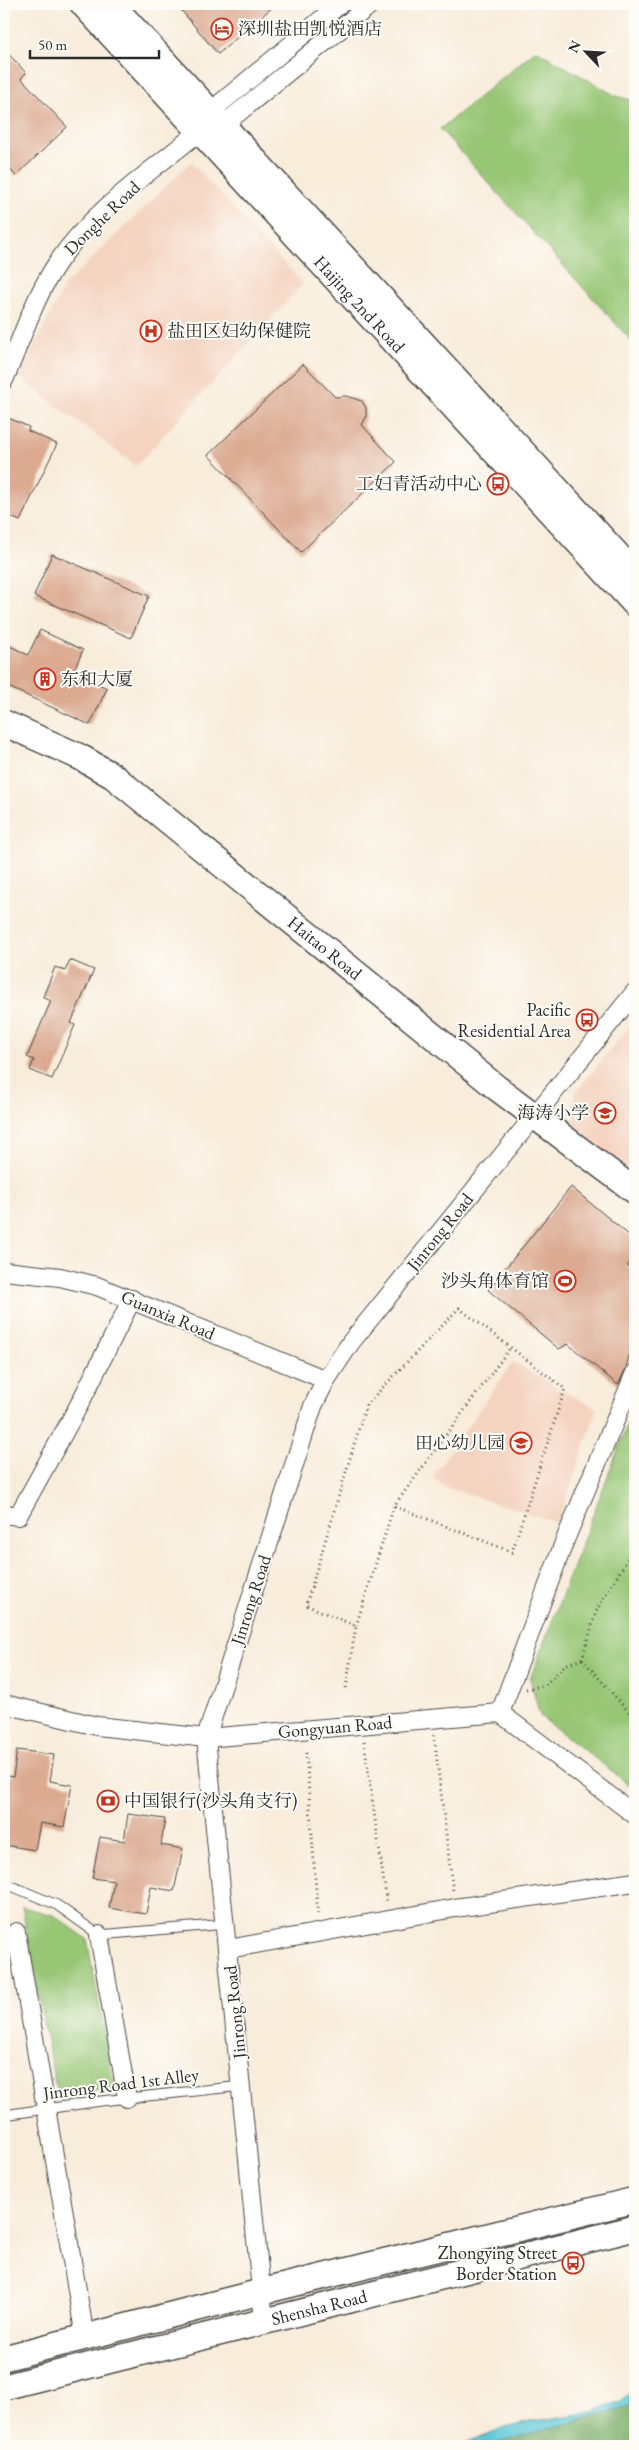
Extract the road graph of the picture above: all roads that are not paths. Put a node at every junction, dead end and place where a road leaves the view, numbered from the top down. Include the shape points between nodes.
1 (83, 4) edge
2 (110, 4) edge
3 (340, 4) edge
4 (371, 4) edge
5 (211, 123) junction
6 (4, 380) edge
7 (635, 574) edge
8 (635, 604) edge
9 (4, 723) edge
10 (635, 992) edge
11 (535, 1116) junction
12 (635, 1191) edge
13 (4, 1270) edge
14 (132, 1299) junction
15 (635, 1373) edge
16 (326, 1380) junction
17 (4, 1514) edge
18 (4, 1704) edge
19 (500, 1713) junction
20 (206, 1738) junction
21 (635, 1815) edge
22 (635, 1882) edge
23 (4, 1883) edge
24 (226, 1924) junction
25 (16, 1932) dead end
26 (99, 1935) junction
27 (228, 1949) junction
28 (242, 2086) junction
29 (127, 2098) junction
30 (46, 2109) junction
31 (4, 2114) edge
32 (635, 2200) edge
33 (635, 2228) edge
34 (260, 2292) junction
35 (264, 2320) junction
36 (85, 2337) junction
37 (4, 2358) edge
38 (4, 2387) edge

1 - 5 street, Haijing 2nd Road
2 - 5 street, Haijing 2nd Road
3 - 5 street, Donghe Road
4 - 5 street, Donghe Road
5 - 6 street, Donghe Road via 76,238 57,263 42,292
5 - 7 street, Haijing 2nd Road
5 - 8 street, Haijing 2nd Road
9 - 11 street, Haitao Road via 113,776
10 - 11 street, Jinrong Road
11 - 12 street, Haitao Road
11 - 16 street, Jinrong Road via 351,1342
13 - 14 street, Guanxia Road via 60,1277
14 - 16 street, Guanxia Road
14 - 17 street via 80,1405 18,1516
15 - 19 street via 565,1540
16 - 20 street, Jinrong Road via 313,1406
18 - 20 street, Gongyuan Road via 97,1726
19 - 20 street, Gongyuan Road
19 - 21 street
20 - 24 street, Jinrong Road
22 - 27 street via 455,1908
23 - 26 lane via 56,1905
24 - 26 lane
24 - 27 street, Jinrong Road
25 - 30 street
26 - 29 street
27 - 28 street, Jinrong Road
28 - 29 lane, Jinrong Road 1st Alley
28 - 34 street, Jinrong Road
29 - 30 lane, Jinrong Road 1st Alley
30 - 31 lane, Jinrong Road 1st Alley
30 - 36 street
32 - 34 street, Shensha Road
33 - 35 street, Shensha Road
34 - 35 street, Jinrong Road
34 - 36 street, Shensha Road
35 - 38 street, Shensha Road
36 - 37 street, Shensha Road

